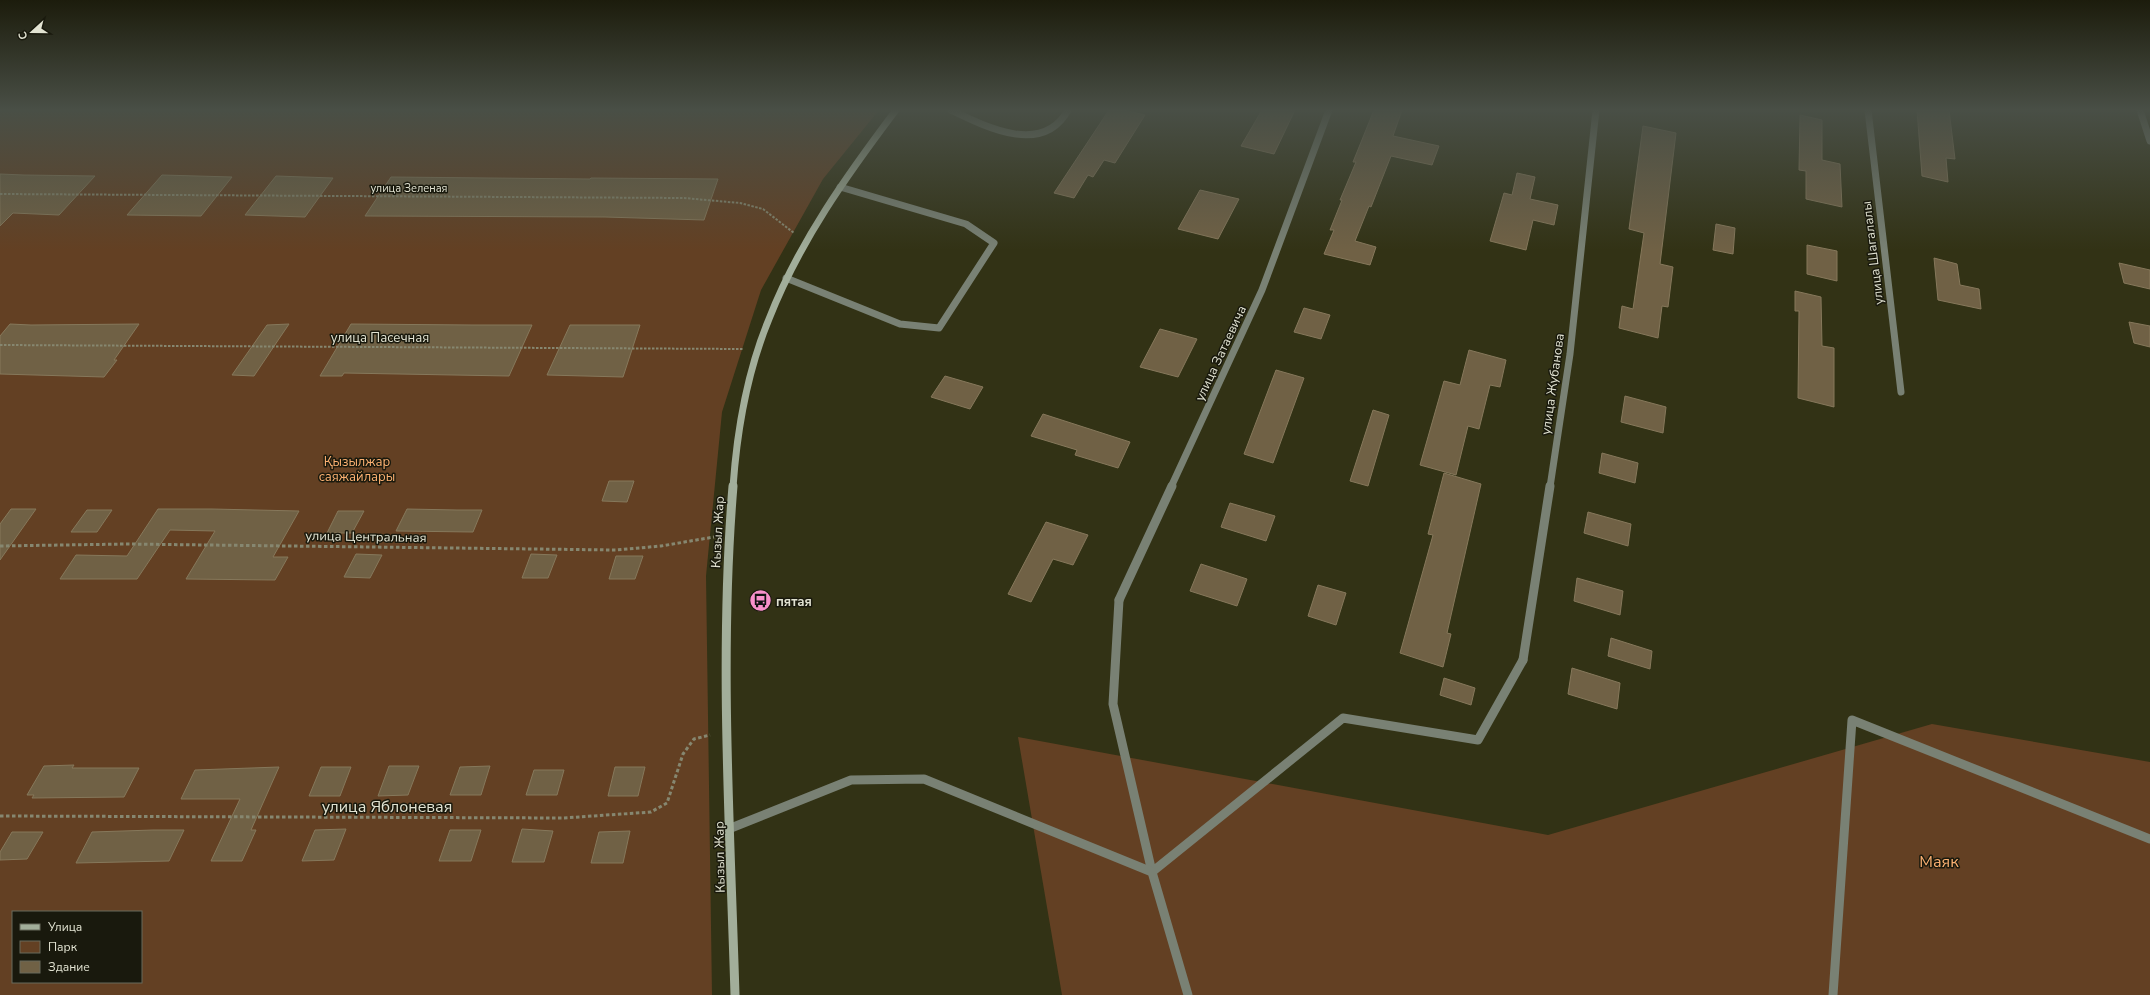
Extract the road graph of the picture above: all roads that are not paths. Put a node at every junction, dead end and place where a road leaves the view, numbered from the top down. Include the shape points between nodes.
1 (862, 156) edge
2 (1312, 156) edge
3 (1591, 156) edge
4 (1873, 156) edge
5 (840, 187) junction
6 (786, 278) junction
7 (1901, 392) dead end
8 (731, 828) junction
9 (2150, 839) edge
10 (1152, 872) junction
11 (735, 995) edge
12 (1188, 995) edge
13 (1833, 995) edge

1 - 5 main road, Кызыл Жар
2 - 10 street, улица Затаевича via 1262,290 1119,600 1113,704
3 - 10 street, улица Жубанова via 1570,354 1523,660 1478,740 1343,718
4 - 7 street, улица Шагалалы
5 - 6 main road, Кызыл Жар
5 - 6 street via 966,224 994,243 939,328 900,324
6 - 8 main road, Кызыл Жар via 759,350 743,416 732,494 728,587
8 - 10 street via 851,780 924,779
8 - 11 main road, Кызыл Жар
9 - 13 street via 1852,720
10 - 12 street

